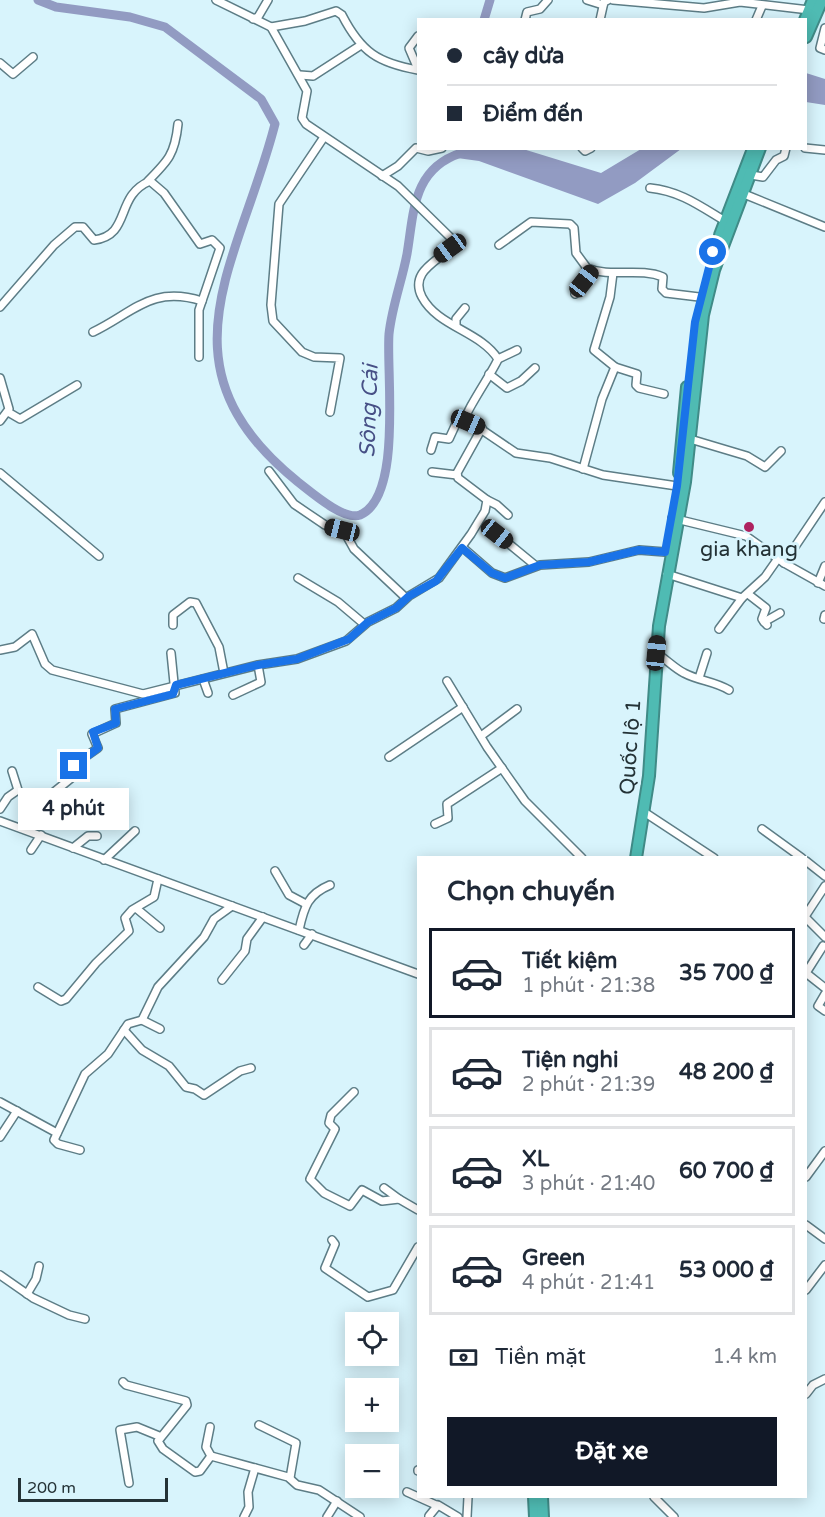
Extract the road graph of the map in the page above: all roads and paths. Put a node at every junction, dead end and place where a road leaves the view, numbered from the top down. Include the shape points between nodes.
1 (216, 0) edge
2 (268, 0) edge
3 (549, 0) edge
4 (587, 0) edge
5 (614, 0) edge
6 (620, 0) edge
7 (605, 2) edge
8 (762, 6) junction
9 (815, 10) edge
10 (526, 18) edge
11 (601, 18) edge
12 (757, 18) edge
13 (253, 19) junction
14 (271, 27) junction
15 (825, 28) edge
16 (807, 34) edge
17 (417, 37) edge
18 (362, 45) junction
19 (825, 50) edge
20 (33, 57) dead end
21 (0, 63) edge
22 (417, 67) edge
23 (417, 69) edge
24 (300, 75) junction
25 (178, 124) dead end
26 (324, 137) junction
27 (417, 148) edge
28 (807, 148) edge
29 (752, 150) edge
30 (759, 150) edge
31 (786, 150) edge
32 (825, 150) edge
33 (752, 175) junction
34 (382, 176) junction
35 (148, 181) junction
36 (650, 188) dead end
37 (744, 194) junction
38 (725, 221) junction
39 (825, 227) edge
40 (500, 245) dead end
41 (592, 270) junction
42 (613, 273) junction
43 (574, 294) dead end
44 (699, 297) junction
45 (202, 301) junction
46 (0, 307) edge
47 (465, 308) dead end
48 (456, 326) junction
49 (93, 332) dead end
50 (517, 350) dead end
51 (199, 357) dead end
52 (498, 359) junction
53 (615, 367) junction
54 (535, 368) dead end
55 (489, 374) junction
56 (0, 378) edge
57 (77, 385) dead end
58 (664, 394) dead end
59 (8, 412) junction
60 (330, 412) dead end
61 (465, 415) junction
62 (0, 421) edge
63 (482, 428) junction
64 (690, 440) junction
65 (431, 450) dead end
66 (781, 451) dead end
67 (582, 469) junction
68 (269, 471) dead end
69 (432, 472) dead end
70 (0, 473) edge
71 (457, 476) junction
72 (677, 486) junction
73 (487, 500) junction
74 (825, 502) edge
75 (508, 514) dead end
76 (674, 518) junction
77 (497, 534) dead end
78 (462, 548) junction
79 (665, 552) junction
80 (99, 556) dead end
81 (781, 560) junction
82 (536, 566) junction
83 (825, 566) edge
84 (667, 574) junction
85 (298, 578) dead end
86 (821, 584) edge
87 (745, 596) junction
88 (406, 598) junction
89 (780, 613) dead end
90 (364, 624) junction
91 (173, 625) dead end
92 (719, 629) dead end
93 (0, 650) edge
94 (171, 653) dead end
95 (656, 653) junction
96 (708, 653) dead end
97 (258, 665) junction
98 (224, 673) junction
99 (699, 678) junction
100 (204, 681) junction
101 (447, 681) dead end
102 (176, 688) junction
103 (729, 690) dead end
104 (208, 693) dead end
105 (233, 695) dead end
106 (463, 706) junction
107 (517, 710) dead end
108 (481, 736) junction
109 (389, 757) dead end
110 (502, 768) junction
111 (12, 771) dead end
112 (0, 809) edge
113 (644, 812) junction
114 (1, 824) edge
115 (435, 824) dead end
116 (21, 828) junction
117 (762, 830) dead end
118 (135, 831) dead end
119 (40, 835) junction
120 (97, 836) dead end
121 (74, 848) junction
122 (31, 850) dead end
123 (791, 854) edge
124 (580, 856) edge
125 (630, 856) edge
126 (636, 856) edge
127 (711, 856) edge
128 (104, 860) junction
129 (807, 861) edge
130 (275, 871) dead end
131 (825, 876) edge
132 (158, 879) junction
133 (330, 885) dead end
134 (825, 886) edge
135 (306, 904) junction
136 (232, 906) junction
137 (137, 909) junction
138 (807, 914) edge
139 (263, 917) junction
140 (807, 917) edge
141 (160, 928) dead end
142 (299, 930) junction
143 (312, 934) junction
144 (824, 942) edge
145 (304, 945) dead end
146 (807, 972) edge
147 (417, 974) edge
148 (807, 975) edge
149 (222, 980) dead end
150 (38, 987) dead end
151 (825, 988) edge
152 (825, 994) edge
153 (825, 1011) edge
154 (142, 1020) junction
155 (160, 1029) dead end
156 (124, 1030) junction
157 (250, 1068) dead end
158 (354, 1092) dead end
159 (0, 1102) edge
160 (16, 1112) junction
161 (57, 1133) junction
162 (0, 1137) edge
163 (80, 1150) dead end
164 (825, 1151) edge
165 (807, 1176) edge
166 (384, 1188) dead end
167 (399, 1199) junction
168 (417, 1209) edge
169 (807, 1226) edge
170 (825, 1239) edge
171 (332, 1240) dead end
172 (417, 1249) edge
173 (825, 1265) edge
174 (39, 1266) dead end
175 (0, 1275) edge
176 (807, 1289) edge
177 (29, 1291) junction
178 (86, 1319) dead end
179 (825, 1379) edge
180 (123, 1382) dead end
181 (807, 1393) edge
182 (259, 1425) dead end
183 (210, 1427) dead end
184 (159, 1436) junction
185 (211, 1456) junction
186 (255, 1468) junction
187 (290, 1478) junction
188 (129, 1483) dead end
189 (407, 1492) dead end
190 (417, 1496) edge
191 (420, 1498) edge
192 (468, 1498) edge
193 (534, 1498) edge
194 (542, 1498) edge
195 (655, 1498) edge
196 (337, 1501) junction
197 (436, 1505) junction
198 (429, 1516) edge
199 (244, 1517) edge
200 (327, 1517) edge
201 (360, 1517) edge
202 (458, 1517) edge
203 (467, 1517) edge
204 (535, 1517) edge
205 (543, 1517) edge
206 (674, 1517) edge

1 - 13 street
2 - 13 street
3 - 10 street via 540,9 527,12
4 - 7 street
5 - 6 street
6 - 8 street via 704,8 732,2
7 - 11 street
8 - 9 street
8 - 12 street
9 - 16 highway
13 - 14 street
14 - 18 street via 336,11
14 - 24 street
15 - 19 street via 820,42 820,48
17 - 22 street via 409,48
18 - 23 street via 373,56
18 - 24 street via 313,76
20 - 21 street via 14,74
24 - 26 street via 307,91 302,118
25 - 35 street via 176,141 165,165
26 - 34 street
26 - 60 street via 279,204 271,305 273,321 302,352 314,357 340,358
27 - 34 street
28 - 32 street
29 - 38 highway, Quốc lộ 1
30 - 33 highway, Quốc lộ 1
31 - 33 street via 763,177
33 - 37 highway, Quốc lộ 1
34 - 48 street via 447,232 453,243 425,268 421,294 439,315
35 - 45 street via 164,193 200,244 212,240 219,247
35 - 46 street via 130,194 121,221 111,235 94,240 83,227 75,227 49,250
36 - 38 street via 692,199
37 - 39 street
37 - 64 highway, Quốc lộ 1 via 706,296
38 - 44 highway, Quốc lộ 1
40 - 41 street via 531,222 570,224 574,228 576,254
41 - 42 street
41 - 43 street
42 - 44 street via 661,275 666,293
42 - 53 street via 594,350
44 - 72 highway, Quốc lộ 1
45 - 49 street via 176,294 146,300
45 - 51 street
47 - 48 street via 456,319
48 - 52 street via 474,335
50 - 52 street
52 - 55 street
53 - 58 street via 637,374 639,388
53 - 67 street
54 - 55 street via 522,381 507,388
55 - 61 street
56 - 59 street
57 - 59 street via 20,419
59 - 62 street
61 - 63 street via 468,422
61 - 65 street via 460,415 449,438 435,437
63 - 67 street via 513,452 550,458
63 - 71 street
64 - 66 street via 747,456 765,467
64 - 76 highway, Quốc lộ 1
67 - 72 street
68 - 88 street via 294,504 326,525 344,531 354,549
69 - 71 street
70 - 80 street
71 - 73 street
72 - 76 highway, Quốc lộ 1
73 - 75 street
73 - 78 street via 483,515
74 - 81 street
76 - 79 highway, Quốc lộ 1
76 - 81 street via 746,536
76 - 84 highway, Quốc lộ 1
77 - 82 street
78 - 82 street via 499,577 511,577
78 - 88 street via 439,578
79 - 82 street via 639,550 589,562
79 - 125 highway, Quốc lộ 1 via 652,627 639,800
81 - 86 street
81 - 87 street
83 - 86 street
84 - 87 street
84 - 95 highway, Quốc lộ 1
85 - 90 street via 338,602
87 - 89 street via 766,609 762,619 766,623
87 - 92 street
88 - 90 street via 396,608
90 - 97 street via 346,641 297,659
91 - 98 street via 174,614 190,602 196,603 219,647
93 - 102 street via 15,647 32,634 45,664 52,670 138,693
94 - 102 street
95 - 99 street via 685,674
95 - 113 highway, Quốc lộ 1
96 - 99 street
97 - 98 street
97 - 105 street via 261,682
98 - 100 street
99 - 103 street
100 - 102 street
100 - 104 street
101 - 106 street
102 - 116 street via 173,694 115,709 116,723 93,734 98,748 75,764 75,775 43,801
106 - 108 street
106 - 109 street
107 - 108 street
108 - 110 street
110 - 115 street via 447,804 448,818
110 - 124 street via 534,812
111 - 112 street via 18,790
113 - 126 highway, Quốc lộ 1
113 - 127 street
114 - 116 street
116 - 119 street
117 - 123 street
118 - 128 street
119 - 121 street
119 - 122 street
120 - 121 street via 89,835
121 - 128 street
128 - 132 street
129 - 131 street
130 - 135 street via 290,896
132 - 136 street
132 - 137 street via 154,897
133 - 135 street via 316,891
134 - 138 street
135 - 142 street
136 - 139 street
136 - 154 street via 212,921 204,937 158,987
137 - 141 street
137 - 150 street via 124,920 129,931 64,1000
139 - 142 street
139 - 149 street via 247,939 245,951
140 - 144 street
142 - 143 street
143 - 145 street
143 - 147 street
144 - 146 street
148 - 151 street
152 - 153 street via 818,1006
154 - 155 street
154 - 156 street via 130,1023
156 - 157 street via 142,1050 169,1066 186,1087 204,1095
156 - 161 street via 108,1054 85,1074
158 - 167 street via 331,1115 329,1123 335,1130 309,1177 324,1193 350,1206 362,1190 382,1201
159 - 160 street
160 - 161 street
160 - 162 street
161 - 163 street via 56,1143
164 - 165 street
166 - 167 street
167 - 168 street
169 - 170 street
171 - 172 street via 335,1244 325,1268 368,1297 393,1290
173 - 176 street
174 - 177 street
175 - 177 street
177 - 178 street via 69,1315
179 - 181 street
180 - 184 street via 186,1401 187,1405
182 - 187 street via 296,1443
183 - 185 street via 206,1447
184 - 185 street via 163,1449 196,1473
184 - 188 street via 137,1427 120,1430
185 - 186 street
186 - 187 street
186 - 199 street
187 - 196 street via 297,1485 319,1490
189 - 190 street
191 - 197 street
192 - 203 street
193 - 204 highway
194 - 205 highway
195 - 206 street
196 - 200 street
196 - 201 street
197 - 198 street
197 - 202 street

